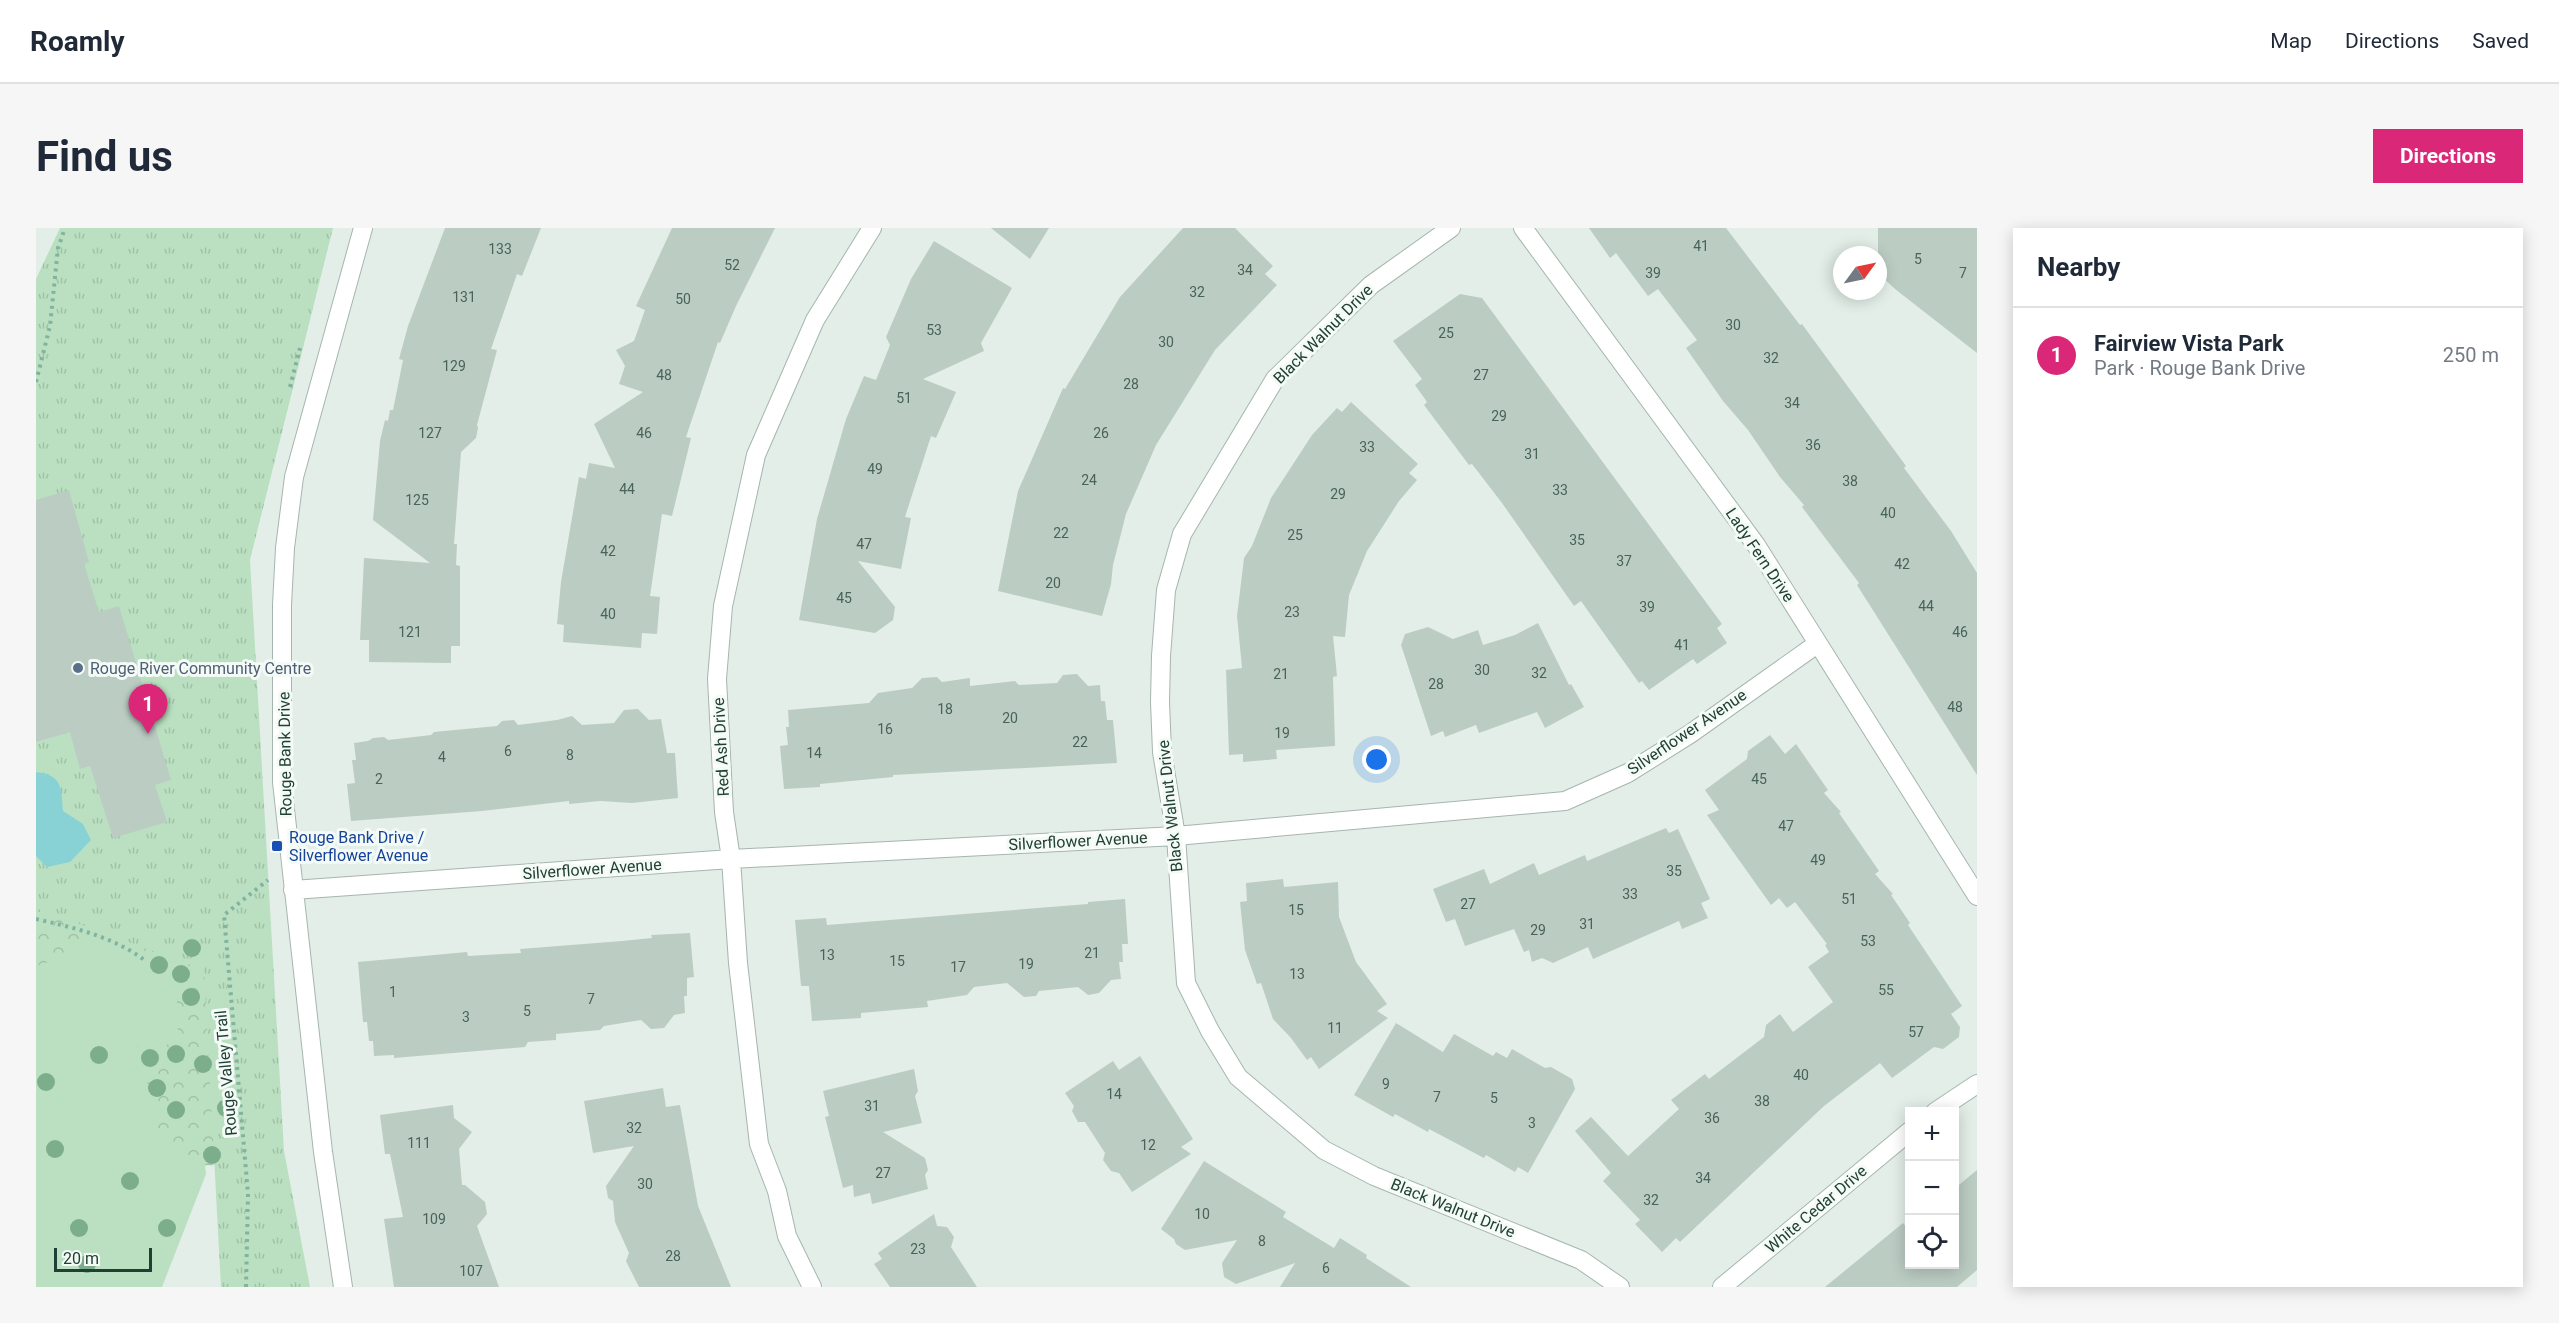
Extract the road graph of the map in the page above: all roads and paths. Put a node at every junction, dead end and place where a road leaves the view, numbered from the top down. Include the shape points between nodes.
1 (65, 228) edge
2 (363, 228) edge
3 (872, 228) edge
4 (1451, 228) edge
5 (1523, 228) edge
6 (36, 382) edge
7 (1817, 644) junction
8 (1176, 836) junction
9 (731, 859) junction
10 (269, 879) dead end
11 (293, 890) junction
12 (1977, 896) edge
13 (36, 919) edge
14 (147, 962) dead end
15 (1977, 1084) edge
16 (1942, 1107) edge
17 (1905, 1135) edge
18 (246, 1287) edge
19 (343, 1287) edge
20 (812, 1287) edge
21 (1620, 1287) edge
22 (1722, 1287) edge

1 - 6 path via 58,248 50,326
2 - 11 street, Rouge Bank Drive via 294,477 285,548 282,782
3 - 9 street, Red Ash Drive via 815,320 756,455 723,606 717,679 724,812
4 - 8 street, Black Walnut Drive via 1371,285 1275,379 1182,534 1166,590 1161,656 1162,752
5 - 7 street, Lady Fern Drive via 1756,545
7 - 8 street, Silverflower Avenue via 1628,773 1565,801
7 - 12 street, Lady Fern Drive
8 - 9 street, Silverflower Avenue
8 - 21 street, Black Walnut Drive via 1186,983 1238,1077 1324,1150 1374,1176 1581,1260
9 - 11 street, Silverflower Avenue
9 - 20 street, Red Ash Drive via 738,963 759,1144 777,1191 787,1236
10 - 18 path, Rouge Valley Trail via 224,915 248,1194
11 - 19 street, Rouge Bank Drive
13 - 14 path via 97,935 132,950
15 - 16 street
17 - 22 street, White Cedar Drive

